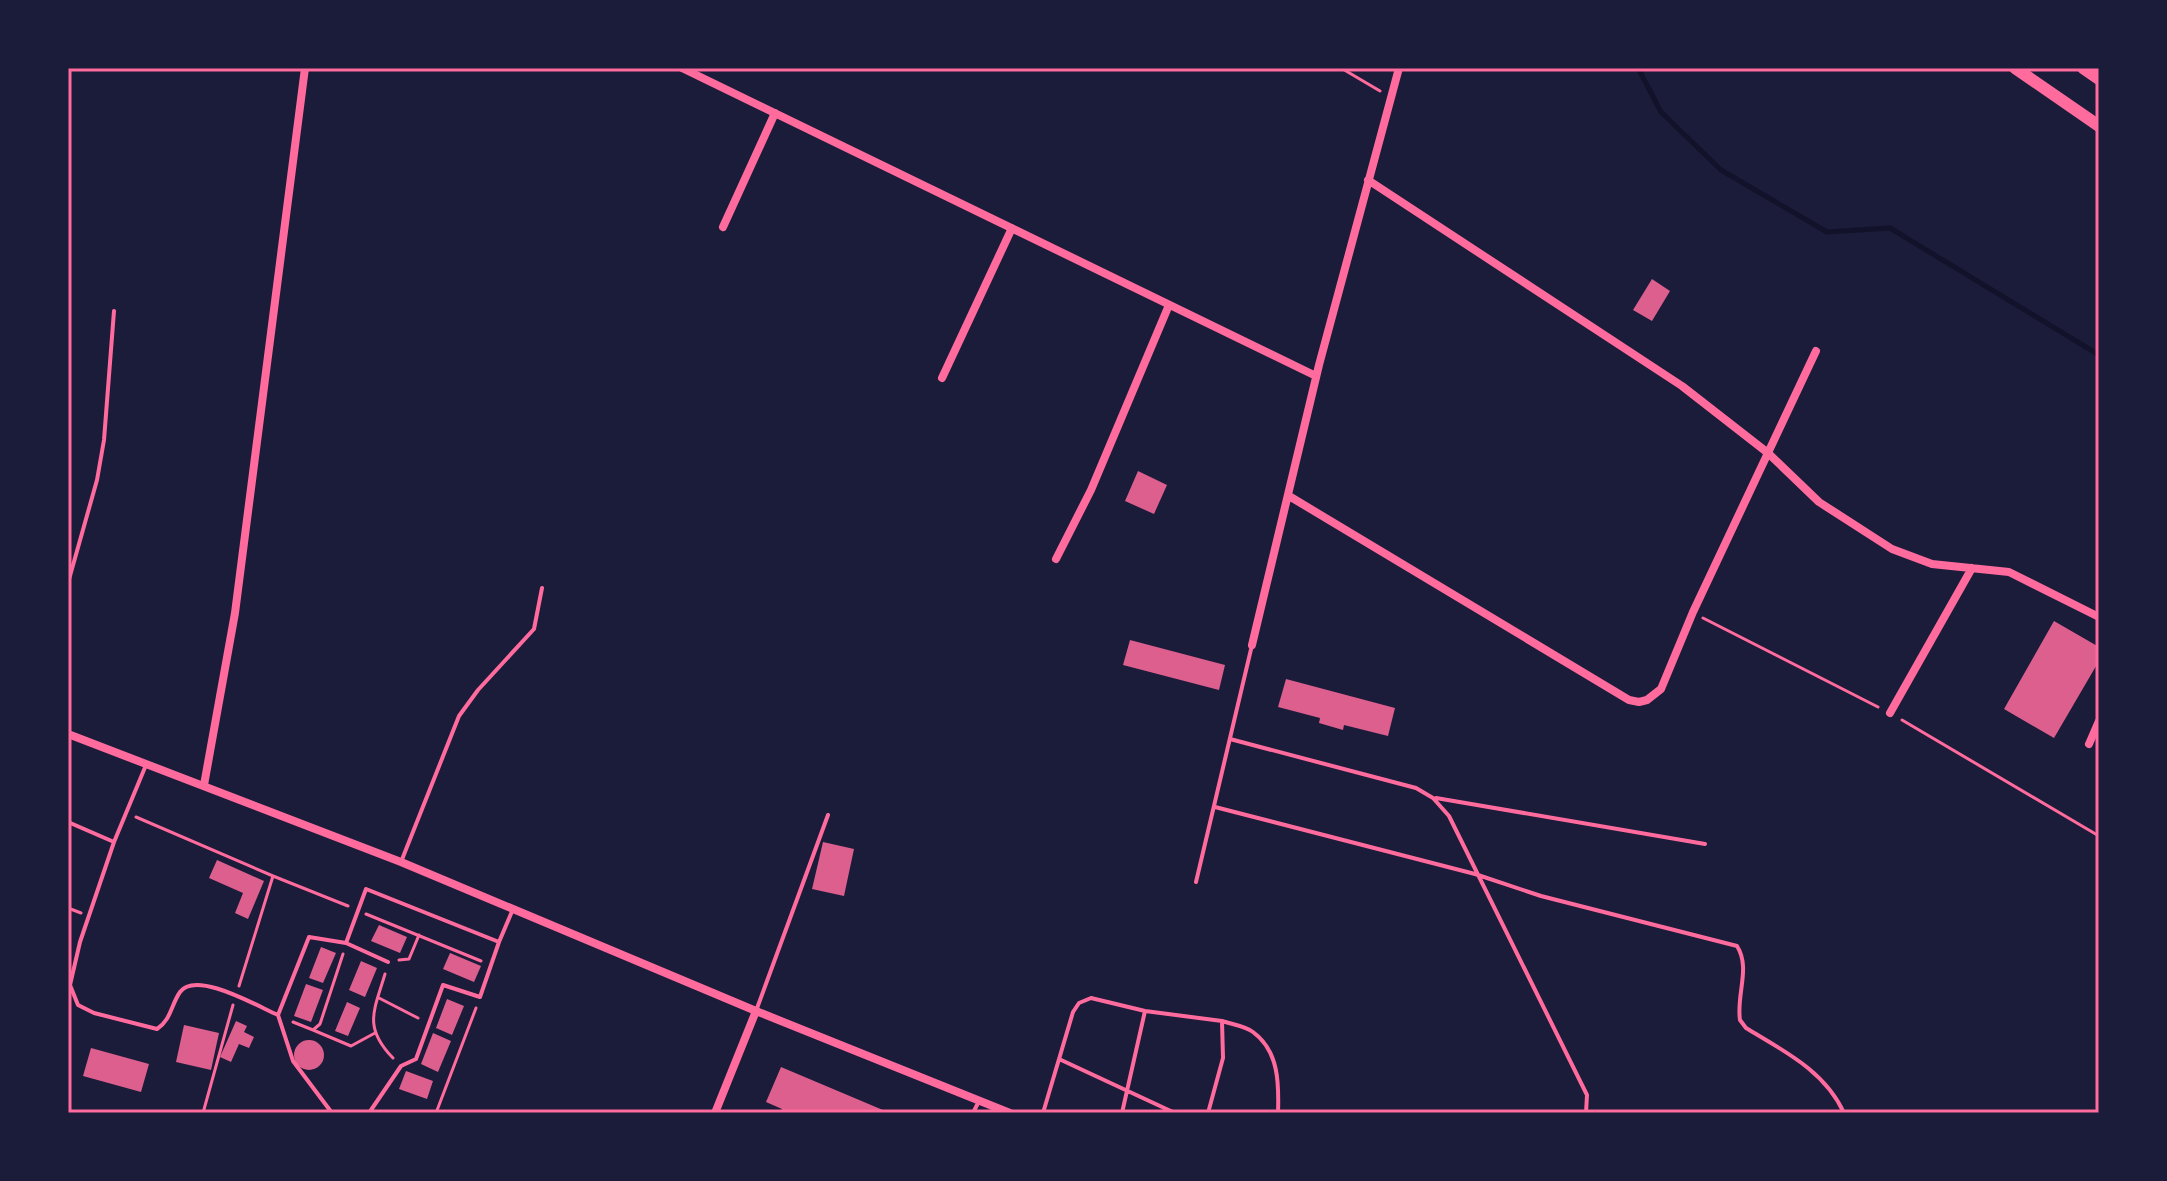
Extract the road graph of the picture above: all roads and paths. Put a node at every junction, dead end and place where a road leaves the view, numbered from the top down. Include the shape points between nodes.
1 (305, 68) edge
2 (682, 68) edge
3 (1341, 68) edge
4 (1399, 68) edge
5 (2015, 68) edge
6 (2083, 68) edge
7 (2099, 79) edge
8 (1390, 97) junction
9 (775, 113) junction
10 (2099, 126) edge
11 (1368, 180) junction
12 (723, 227) dead end
13 (1012, 228) junction
14 (1169, 305) junction
15 (114, 311) dead end
16 (1816, 351) dead end
17 (1316, 376) junction
18 (942, 378) dead end
19 (1768, 453) junction
20 (1289, 496) junction
21 (1056, 559) dead end
22 (1972, 568) junction
23 (68, 583) edge
24 (542, 588) dead end
25 (2099, 617) edge
26 (1252, 645) joint
27 (1890, 713) dead end
28 (2099, 721) edge
29 (68, 734) edge
30 (1230, 739) junction
31 (2089, 744) dead end
32 (146, 765) junction
33 (204, 785) junction
34 (1433, 798) junction
35 (1215, 807) junction
36 (125, 812) junction
37 (828, 815) dead end
38 (68, 822) edge
39 (114, 842) junction
40 (1705, 844) dead end
41 (401, 862) junction
42 (1475, 874) junction
43 (273, 876) junction
44 (1196, 882) dead end
45 (513, 908) junction
46 (358, 910) junction
47 (419, 935) junction
48 (499, 942) junction
49 (346, 943) junction
50 (388, 962) junction
51 (491, 965) junction
52 (236, 997) junction
53 (480, 997) junction
54 (378, 998) junction
55 (756, 1011) junction
56 (1145, 1011) junction
57 (278, 1015) junction
58 (1222, 1021) junction
59 (429, 1023) junction
60 (313, 1030) junction
61 (375, 1033) junction
62 (1059, 1059) junction
63 (401, 1066) junction
64 (1127, 1093) junction
65 (979, 1101) junction
66 (203, 1113) edge
67 (332, 1113) edge
68 (369, 1113) edge
69 (436, 1113) edge
70 (715, 1113) edge
71 (973, 1113) edge
72 (1010, 1113) edge
73 (1043, 1113) edge
74 (1122, 1113) edge
75 (1175, 1113) edge
76 (1208, 1113) edge
77 (1278, 1113) edge
78 (1586, 1113) edge
79 (1844, 1113) edge

1 - 33 street via 235,613
2 - 9 street
3 - 8 path
4 - 8 street
5 - 10 main road
6 - 7 main road
8 - 11 street
9 - 12 street
9 - 13 street
11 - 17 street
11 - 19 street via 1682,386
13 - 14 street
13 - 18 street
14 - 17 street
14 - 21 street
15 - 23 lane via 97,480
16 - 19 street
17 - 20 street
19 - 20 street via 1661,689 1639,702
19 - 22 street via 1819,502 1892,549 1932,564
20 - 26 street
22 - 25 street via 2020,575
22 - 27 street
24 - 41 lane via 534,629 459,716
26 - 30 lane
28 - 31 street
29 - 32 street
30 - 34 lane via 1416,788
30 - 35 lane
32 - 33 street
32 - 36 lane
33 - 41 street
34 - 40 lane
34 - 42 lane via 1449,816
35 - 42 lane
35 - 44 lane
36 - 39 lane
36 - 43 path
37 - 55 lane
38 - 39 lane
39 - 52 lane via 70,985 78,1005 157,1029 165,1024 181,990 193,983
41 - 45 street
42 - 78 lane via 1587,1095
42 - 79 lane via 1737,946 1743,954 1740,1020 1808,1066
43 - 46 path
43 - 52 path
45 - 48 lane
45 - 55 street
46 - 47 path
46 - 48 lane via 366,889
46 - 49 lane
47 - 50 path via 409,959
47 - 51 path
48 - 51 lane
49 - 50 lane
49 - 57 lane via 309,937
49 - 60 path via 320,1024
50 - 54 path
51 - 53 lane
52 - 57 lane
52 - 66 path
53 - 59 lane via 443,985
53 - 69 path
54 - 59 path
54 - 61 path via 371,1020
55 - 65 street
55 - 70 street
56 - 58 lane
56 - 62 lane via 1091,998 1079,1003
56 - 64 lane
57 - 60 path
57 - 67 lane via 293,1061
58 - 76 lane via 1223,1058
58 - 77 lane via 1252,1031 1271,1052 1279,1084
59 - 63 lane via 416,1059
60 - 61 path via 351,1046
61 - 63 path
62 - 64 lane
62 - 73 lane
63 - 68 lane
64 - 74 lane
64 - 75 lane
65 - 71 lane
65 - 72 street

